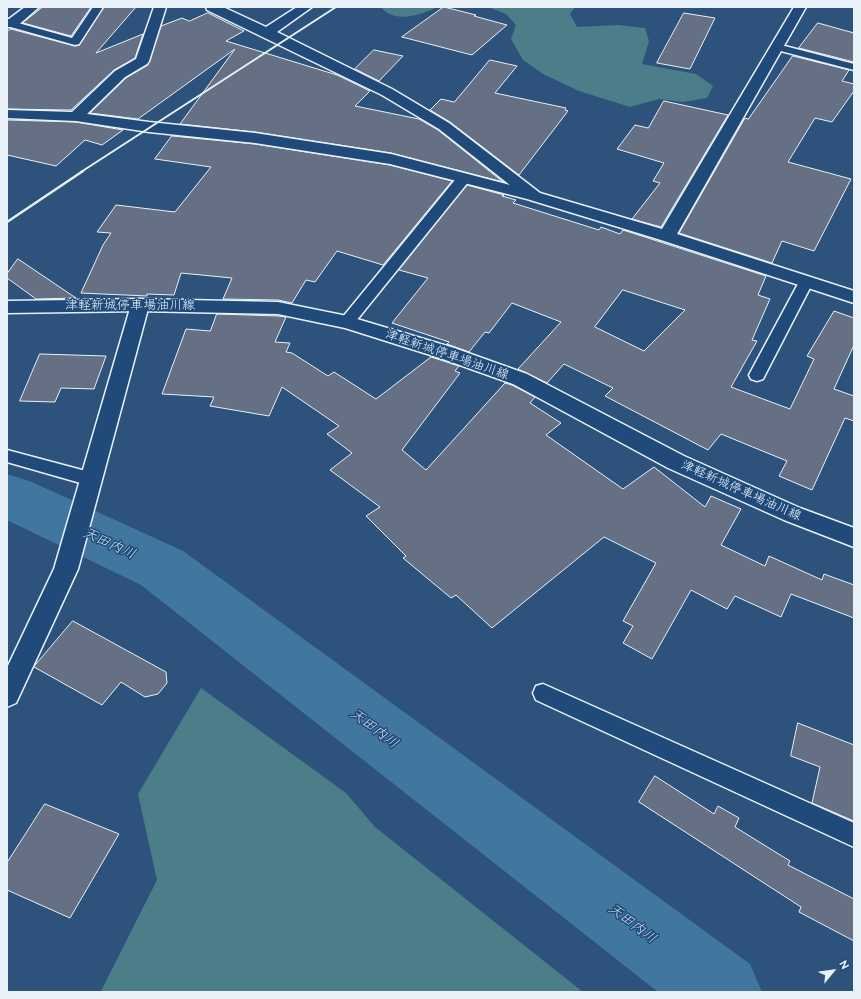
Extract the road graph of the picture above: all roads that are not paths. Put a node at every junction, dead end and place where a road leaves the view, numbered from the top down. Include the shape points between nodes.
1 (33, 7) edge
2 (98, 7) edge
3 (160, 7) edge
4 (212, 7) edge
5 (306, 7) edge
6 (800, 7) edge
7 (9, 24) edge
8 (267, 33) junction
9 (777, 47) junction
10 (854, 67) edge
11 (7, 114) edge
12 (76, 117) junction
13 (464, 178) junction
14 (534, 196) junction
15 (667, 236) junction
16 (806, 282) junction
17 (854, 297) edge
18 (140, 305) junction
19 (7, 307) edge
20 (347, 322) junction
21 (757, 375) dead end
22 (7, 456) edge
23 (90, 484) junction
24 (854, 538) edge
25 (544, 693) dead end
26 (7, 695) edge
27 (854, 835) edge

1 - 7 street
2 - 7 lane via 75,42
3 - 12 street via 142,61 120,74
4 - 8 street
5 - 8 street
6 - 9 street
8 - 14 street via 387,92 444,126
9 - 10 lane
9 - 15 street
11 - 12 street
12 - 13 street via 255,138 383,158
13 - 14 street
13 - 20 lane
14 - 15 street
15 - 16 street
16 - 17 street
16 - 21 lane
18 - 19 street, 津軽新城停車場油川線
18 - 20 street, 津軽新城停車場油川線 via 278,308
18 - 23 street
20 - 24 street, 津軽新城停車場油川線 via 448,353 520,379 676,462 792,514
22 - 23 lane
23 - 26 street via 66,569
25 - 27 lane

